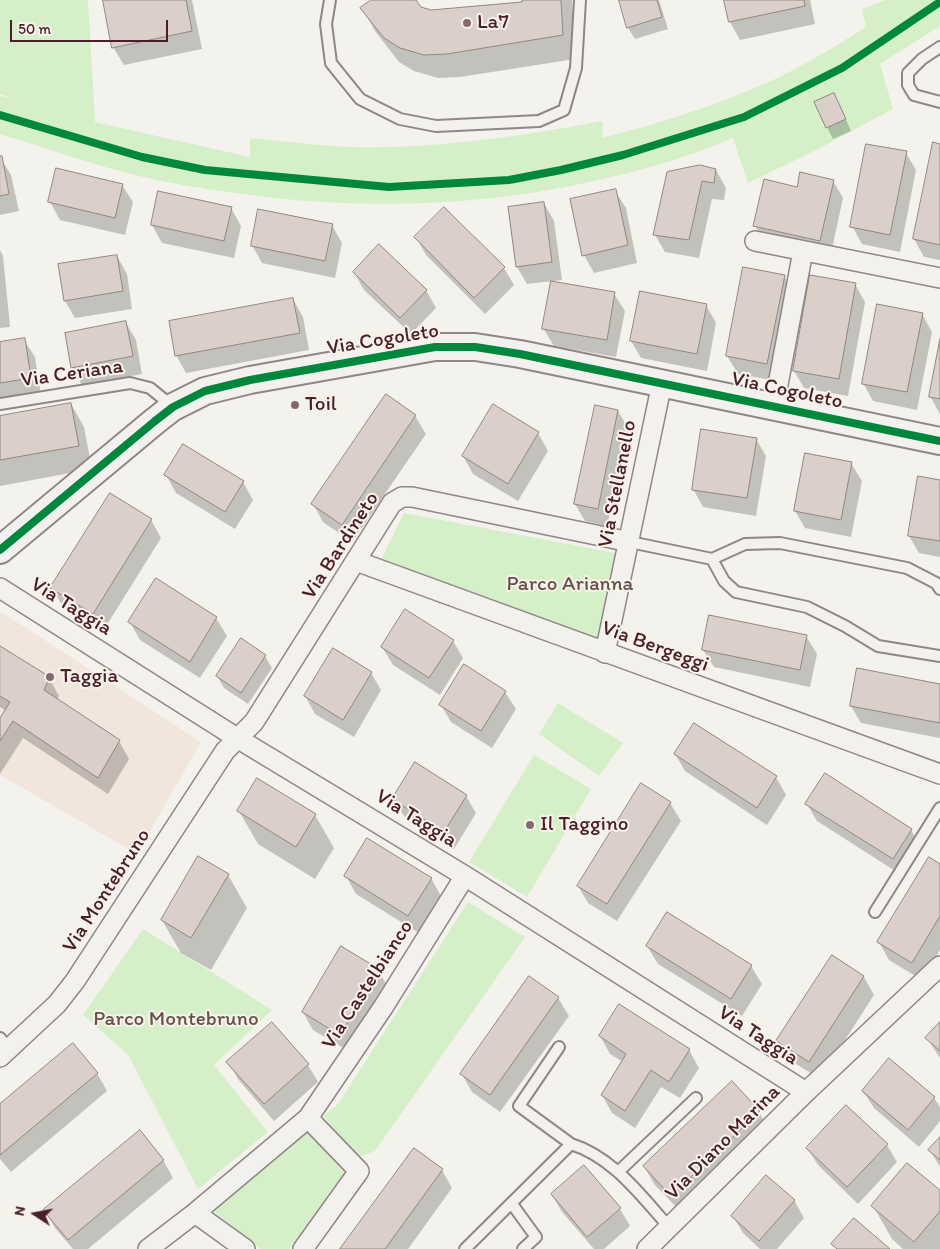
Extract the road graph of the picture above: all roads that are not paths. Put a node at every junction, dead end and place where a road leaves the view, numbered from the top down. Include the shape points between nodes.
1 (330, 0) edge
2 (580, 0) edge
3 (940, 47) edge
4 (940, 102) edge
5 (754, 241) dead end
6 (803, 251) junction
7 (940, 278) edge
8 (662, 383) junction
9 (0, 404) edge
10 (774, 406) junction
11 (173, 407) junction
12 (940, 441) edge
13 (630, 542) junction
14 (0, 550) edge
15 (712, 559) junction
16 (356, 561) junction
17 (0, 588) edge
18 (940, 589) edge
19 (605, 653) junction
20 (940, 656) edge
21 (238, 738) junction
22 (940, 774) edge
23 (940, 808) edge
24 (465, 876) junction
25 (875, 912) dead end
26 (940, 966) edge
27 (559, 1047) dead end
28 (3, 1048) edge
29 (806, 1092) junction
30 (696, 1098) dead end
31 (308, 1118) junction
32 (572, 1144) junction
33 (618, 1172) junction
34 (512, 1204) junction
35 (195, 1213) junction
36 (670, 1228) junction
37 (148, 1249) edge
38 (245, 1249) edge
39 (303, 1249) edge
40 (466, 1249) edge
41 (523, 1249) edge
42 (648, 1249) edge

1 - 2 lane via 326,24 331,63 360,99 400,119 436,126 539,121 564,110 576,68
3 - 4 lane via 908,73 908,85 914,95
5 - 6 street
6 - 7 street
6 - 10 street
8 - 10 street, Via Cogoleto
8 - 11 street, Via Cogoleto via 496,350 435,347 228,384
8 - 13 street, Via Stellanello
9 - 11 lane, Via Ceriana via 130,383 150,388
10 - 12 street, Via Cogoleto
11 - 14 street, Via Cogoleto
13 - 15 lane
13 - 16 street, Via Bardineto via 402,497 392,503
13 - 19 street, Via Stellanello
15 - 18 lane via 746,544 780,543 906,568 936,583
15 - 20 lane via 724,582 736,592 806,607 878,646
16 - 19 street, Via Bergeggi
16 - 21 street, Via Bardineto via 254,722
17 - 21 street, Via Taggia
19 - 22 street, Via Bergeggi
21 - 24 street, Via Taggia
21 - 28 street, Via Montebruno via 225,751 75,981 57,1004
23 - 25 lane
24 - 29 street, Via Taggia
24 - 31 street, Via Castelbianco via 384,1006
26 - 29 street, Via Diano Marina
27 - 32 lane via 519,1106
29 - 36 street, Via Diano Marina
30 - 33 lane
31 - 35 street, Via Castelbianco
31 - 39 street via 359,1172
32 - 33 lane via 587,1149
32 - 34 lane
33 - 36 lane
34 - 40 lane
34 - 41 lane via 536,1236
35 - 37 street, Via Castelbianco
35 - 38 street
36 - 42 street, Via Diano Marina

